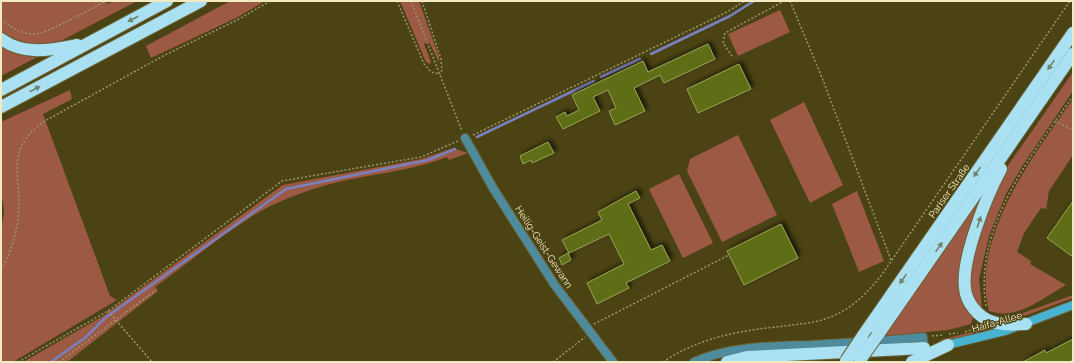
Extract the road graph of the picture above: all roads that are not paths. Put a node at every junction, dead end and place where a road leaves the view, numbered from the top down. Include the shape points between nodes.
1 (167, 1) edge
2 (201, 1) edge
3 (1073, 33) edge
4 (1, 39) edge
5 (90, 42) junction
6 (1073, 54) edge
7 (1, 90) edge
8 (1, 107) edge
9 (1030, 115) junction
10 (465, 138) road end
11 (1073, 305) edge
12 (1026, 324) junction
13 (924, 343) junction
14 (948, 345) junction
15 (853, 361) edge
16 (613, 362) edge
17 (694, 362) edge
18 (727, 362) edge
19 (912, 362) edge

1 -> 5 highway
8 -> 2 highway
3 -> 15 highway, Pariser Straße, bridge via 862,337
4 - 5 highway via 13,46 33,51
5 - 7 highway
6 - 9 highway, Pariser Straße
12 -> 9 highway via 997,324 983,318 971,305 964,281 974,237 989,193
15 -> 9 highway, Pariser Straße, bridge via 877,336
10 - 16 street, Heilig-Geist-Gewann via 493,188 554,284
11 - 12 street, Haifa-Allee
12 - 14 street, Haifa-Allee
13 - 14 street, Haifa-Allee
13 - 17 street via 885,342 744,349
13 - 18 highway via 754,357
14 - 19 highway

